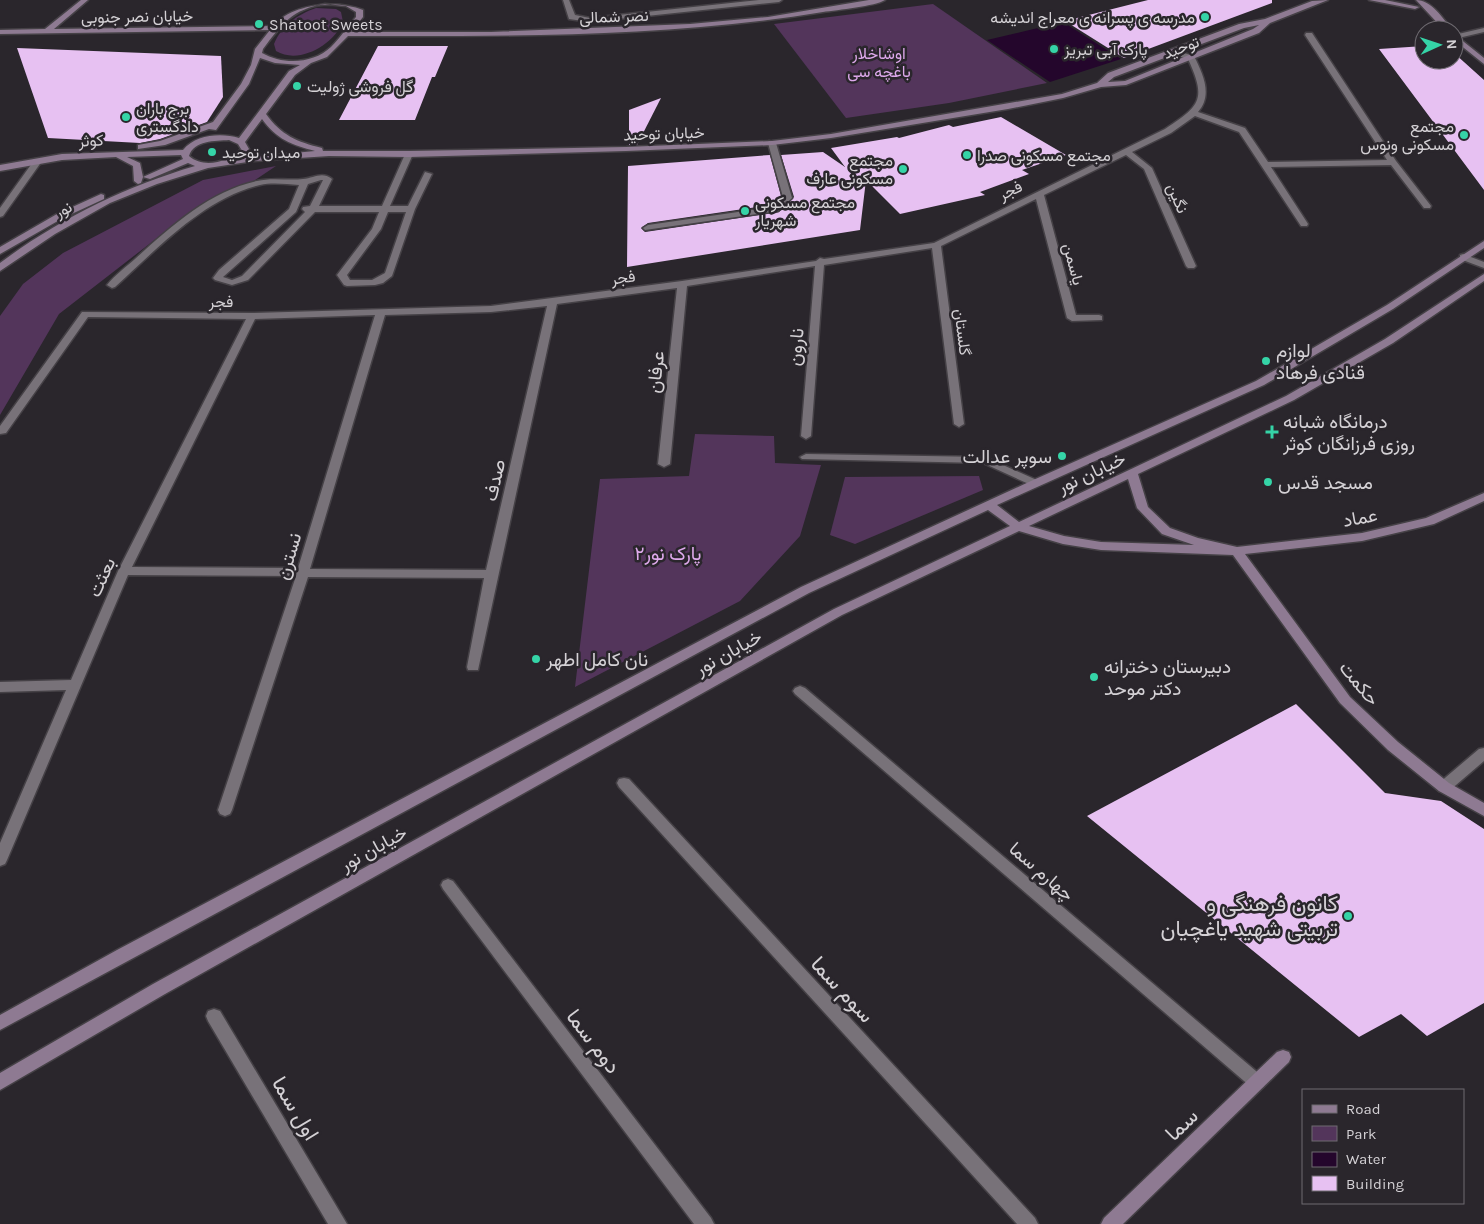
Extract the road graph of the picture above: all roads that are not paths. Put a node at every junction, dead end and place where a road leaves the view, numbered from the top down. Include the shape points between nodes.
1 (85, 0) edge
2 (310, 0) edge
3 (566, 0) edge
4 (682, 0) edge
5 (779, 0) edge
6 (882, 0) edge
7 (1325, 0) edge
8 (1372, 0) edge
9 (1404, 0) edge
10 (1419, 0) edge
11 (1316, 1) edge
12 (356, 4) edge
13 (300, 7) junction
14 (1415, 7) junction
15 (688, 10) junction
16 (1437, 20) joint
17 (1267, 21) junction
18 (275, 28) junction
19 (1484, 30) edge
20 (47, 31) junction
21 (0, 32) edge
22 (345, 34) junction
23 (1464, 34) edge
24 (1309, 35) dead end
25 (1464, 45) edge
26 (1174, 52) junction
27 (258, 54) junction
28 (1192, 58) junction
29 (316, 59) junction
30 (1484, 62) edge
31 (1100, 85) junction
32 (1195, 113) junction
33 (262, 114) junction
34 (217, 123) junction
35 (205, 140) junction
36 (772, 143) junction
37 (243, 146) junction
38 (1126, 151) junction
39 (328, 153) junction
40 (113, 154) junction
41 (410, 154) junction
42 (187, 156) junction
43 (38, 161) junction
44 (1393, 162) junction
45 (224, 163) junction
46 (208, 165) junction
47 (1265, 165) junction
48 (0, 168) edge
49 (428, 174) dead end
50 (304, 182) junction
51 (142, 183) junction
52 (1039, 193) junction
53 (1427, 206) dead end
54 (411, 208) junction
55 (313, 209) junction
56 (385, 209) junction
57 (293, 210) junction
58 (0, 214) edge
59 (1304, 224) dead end
60 (648, 228) dead end
61 (1484, 244) edge
62 (936, 245) junction
63 (0, 251) edge
64 (1463, 257) junction
65 (820, 261) junction
66 (1484, 265) edge
67 (1191, 266) dead end
68 (0, 268) edge
69 (1484, 278) edge
70 (682, 284) junction
71 (112, 285) dead end
72 (553, 302) junction
73 (381, 312) junction
74 (252, 316) junction
75 (1099, 318) dead end
76 (959, 424) dead end
77 (2, 431) dead end
78 (806, 436) dead end
79 (806, 457) dead end
80 (664, 464) dead end
81 (1132, 473) junction
82 (1035, 483) junction
83 (1484, 497) edge
84 (989, 504) junction
85 (1019, 527) junction
86 (1237, 551) junction
87 (124, 571) junction
88 (303, 573) junction
89 (491, 574) junction
90 (473, 667) dead end
91 (75, 685) junction
92 (0, 687) edge
93 (800, 691) dead end
94 (1484, 753) edge
95 (624, 784) dead end
96 (1444, 787) junction
97 (225, 810) dead end
98 (1484, 810) edge
99 (0, 860) edge
100 (448, 885) dead end
101 (214, 1016) dead end
102 (0, 1023) edge
103 (1283, 1056) dead end
104 (0, 1082) edge
105 (1257, 1082) junction
106 (338, 1224) edge
107 (705, 1224) edge
108 (1029, 1224) edge
109 (1110, 1224) edge

1 - 20 main road
2 - 13 main road
3 - 15 street via 572,18 590,20
4 - 15 street
5 - 15 street
6 - 22 main road, نصر شمالی via 768,19 690,26 491,34
7 - 11 main road, توحید
8 - 14 main road
9 - 14 main road
10 - 16 main road
11 - 17 main road, توحید
12 - 13 main road via 318,3
12 - 22 main road via 359,17
13 - 18 main road
14 - 16 main road
17 - 26 main road, توحید via 1242,26
17 - 28 main road, توحید via 1256,31
18 - 20 main road, خیابان نصر جنوبی
18 - 27 main road
19 - 23 street
20 - 21 main road, خیابان نصر جنوبی
22 - 29 main road via 332,50
24 - 44 street
25 - 30 main road
26 - 28 street
26 - 31 main road, توحید via 1111,75
27 - 29 main road via 269,60 286,62
27 - 34 main road via 253,72
28 - 31 main road, توحید via 1126,83
28 - 32 street via 1205,94
29 - 33 main road via 292,73
31 - 36 main road, خیابان توحید via 1063,96 951,118
32 - 38 street, فجر via 1168,131
32 - 47 street via 1242,130
33 - 37 main road
33 - 39 main road via 280,136
34 - 35 main road
34 - 40 main road via 162,143
35 - 37 main road via 221,138
35 - 42 main road via 192,146
36 - 41 main road, خیابان توحید
36 - 60 street via 788,198 775,210
37 - 39 main road
37 - 45 main road via 235,159
38 - 52 street, فجر
38 - 67 street, نگین via 1148,168
39 - 41 main road, خیابان توحید
39 - 45 main road, خیابان توحید
40 - 42 main road, کوثر
40 - 43 main road, کوثر via 62,156
40 - 51 main road via 137,165
41 - 56 street
42 - 46 main road, کوثر
42 - 51 main road
43 - 48 main road, کوثر
43 - 58 street
44 - 47 street
44 - 53 street
45 - 46 main road, خیابان توحید
46 - 51 main road
47 - 59 street
49 - 54 street
50 - 55 street via 328,179
50 - 57 street
50 - 71 street via 259,183 215,201 168,235
51 - 63 main road, نور via 60,216
51 - 68 main road, نور via 66,224
52 - 62 street, فجر
52 - 75 street, یاسمن via 1072,318
54 - 56 street
54 - 56 street via 389,274 382,281 368,285 347,283 342,275 376,229
55 - 56 street
55 - 57 street
55 - 57 street via 245,278 236,282 223,282 218,278
61 - 64 main road, خیابان نور
62 - 65 street, فجر
62 - 76 street, گلستان
64 - 66 street
64 - 82 main road, خیابان نور via 1390,307 1260,383
65 - 70 street, فجر
65 - 78 street, نارون
69 - 81 main road, خیابان نور via 1389,341 1290,398
70 - 72 street, فجر
70 - 80 street, عرفان
72 - 73 street, فجر via 491,309
72 - 89 street, صدف
73 - 74 street, فجر
73 - 88 street, نسترن
74 - 77 street, فجر via 85,314
74 - 87 street, بعثت
79 - 82 street via 985,460
81 - 85 main road, خیابان نور
81 - 86 main road via 1143,508 1166,531
82 - 84 main road, خیابان نور
83 - 86 main road, عماد via 1430,521 1362,538
84 - 85 main road
84 - 102 main road, خیابان نور via 806,590
85 - 86 main road via 1063,540 1102,546
85 - 104 main road, خیابان نور via 838,612 167,984
86 - 96 main road, حکمت via 1345,700 1393,746
87 - 88 street
87 - 91 street, بعثت
88 - 89 street
88 - 97 street, نسترن
89 - 90 street, صدف
91 - 92 street
91 - 99 street, بعثت
93 - 105 street, چهارم سما
94 - 96 street
95 - 108 street, سوم سما
96 - 98 main road, حکمت
100 - 107 street, دوم سما
101 - 106 street, اول سما
103 - 105 main road, سما
105 - 109 main road, سما

